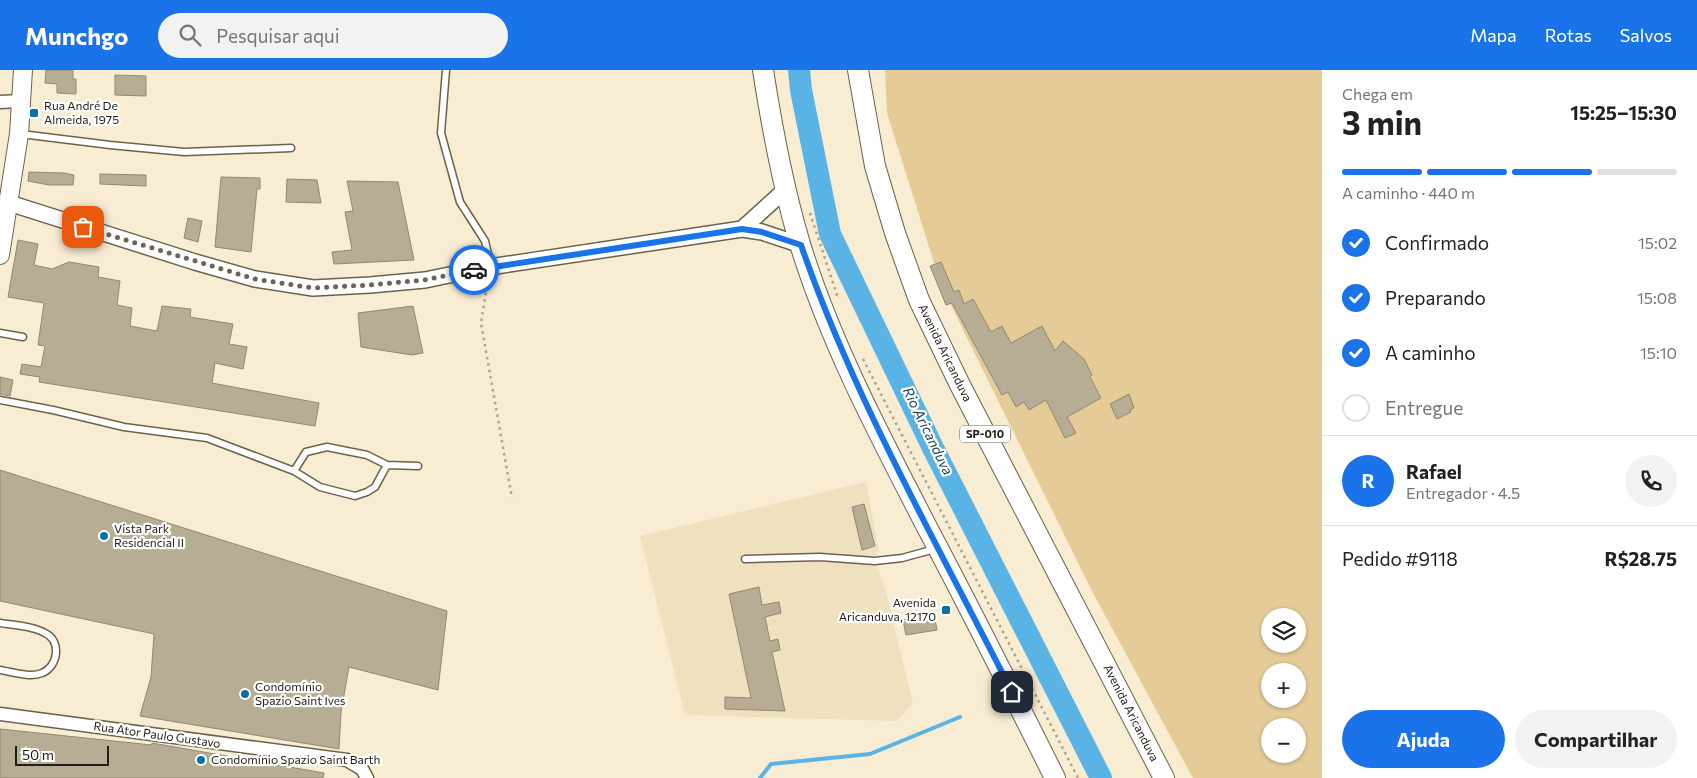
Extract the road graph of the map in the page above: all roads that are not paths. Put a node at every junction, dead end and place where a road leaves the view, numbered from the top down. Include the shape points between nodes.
1 (23, 70) edge
2 (446, 70) edge
3 (763, 70) edge
4 (858, 70) edge
5 (22, 101) junction
6 (0, 102) edge
7 (20, 134) junction
8 (291, 148) dead end
9 (785, 190) junction
10 (8, 203) junction
11 (742, 229) junction
12 (801, 245) junction
13 (0, 255) edge
14 (490, 267) junction
15 (0, 333) edge
16 (22, 337) dead end
17 (0, 400) edge
18 (387, 465) junction
19 (418, 466) dead end
20 (294, 470) junction
21 (938, 548) junction
22 (746, 559) dead end
23 (0, 623) edge
24 (0, 670) edge
25 (0, 714) edge
26 (367, 778) edge
27 (1055, 778) edge
28 (1164, 778) edge

1 - 5 main road
2 - 14 lane via 442,133 460,202 485,241
3 - 9 highway
4 - 28 highway, Avenida Aricanduva / SP-010 via 875,166 919,300
5 - 6 street
5 - 7 main road
7 - 8 lane via 184,152
7 - 10 main road
9 - 11 street
9 - 12 highway
10 - 13 main road
10 - 14 street via 255,279 313,288 424,280
11 - 12 street
11 - 14 street
12 - 21 highway via 820,301 849,368
15 - 16 lane
17 - 20 lane via 124,427 207,438
18 - 19 lane
18 - 20 lane via 367,455 327,447 306,452
18 - 20 lane via 375,487 355,496 320,487
21 - 22 lane via 902,558 875,561 820,557
21 - 27 highway
23 - 24 lane via 48,634 54,641 57,655 51,668 41,674
25 - 26 street, Rua Ator Paulo Gustavo via 347,760 362,769

